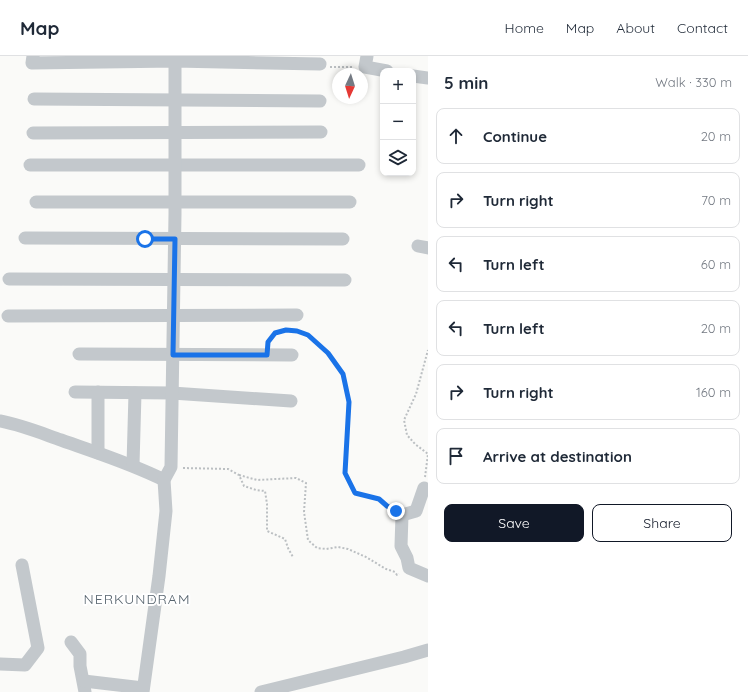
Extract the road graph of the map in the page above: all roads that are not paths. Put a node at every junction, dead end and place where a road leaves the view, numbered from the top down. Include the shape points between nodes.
1 (33, 56) edge
2 (175, 59) edge
3 (366, 62) edge
4 (320, 64) road end
5 (380, 68) edge
6 (416, 76) edge
7 (428, 78) edge
8 (34, 99) dead end
9 (175, 100) junction
10 (320, 101) dead end
11 (175, 132) junction
12 (321, 132) dead end
13 (33, 133) dead end
14 (30, 165) dead end
15 (175, 165) junction
16 (359, 165) dead end
17 (36, 202) dead end
18 (175, 202) junction
19 (350, 202) dead end
20 (25, 238) dead end
21 (175, 239) junction
22 (343, 239) dead end
23 (10, 279) dead end
24 (174, 280) junction
25 (345, 280) dead end
26 (297, 315) dead end
27 (8, 316) dead end
28 (174, 316) junction
29 (79, 354) dead end
30 (173, 355) junction
31 (292, 355) dead end
32 (75, 392) dead end
33 (98, 392) junction
34 (135, 392) junction
35 (172, 393) junction
36 (291, 401) dead end
37 (0, 421) edge
38 (98, 453) junction
39 (133, 465) junction
40 (164, 480) junction
41 (424, 488) road end
42 (22, 565) dead end
43 (428, 576) edge
44 (71, 642) dead end
45 (428, 650) edge
46 (0, 664) edge
47 (84, 687) edge
48 (143, 690) edge
49 (261, 692) edge

1 - 2 street via 32,63
2 - 4 street
2 - 9 street
3 - 5 street
6 - 7 street
8 - 9 street
9 - 10 street
9 - 11 street
11 - 12 street
11 - 13 street
11 - 15 street
14 - 15 street
15 - 16 street
15 - 18 street
17 - 18 street
18 - 19 street
18 - 21 street
20 - 21 street
21 - 22 street
21 - 24 street
23 - 24 street
24 - 25 street
24 - 28 street
26 - 28 street
27 - 28 street
28 - 30 street
29 - 30 street
30 - 31 street
30 - 35 street
32 - 33 street
33 - 34 street
33 - 38 street
34 - 35 street
34 - 39 street
35 - 36 street
35 - 40 street via 171,467
37 - 38 street via 38,431
38 - 39 street
39 - 40 street
40 - 48 street via 166,511
41 - 43 street via 416,511 402,515 401,546 409,568
42 - 46 street via 38,648 25,665
44 - 47 street via 80,654
45 - 49 street
47 - 48 street

